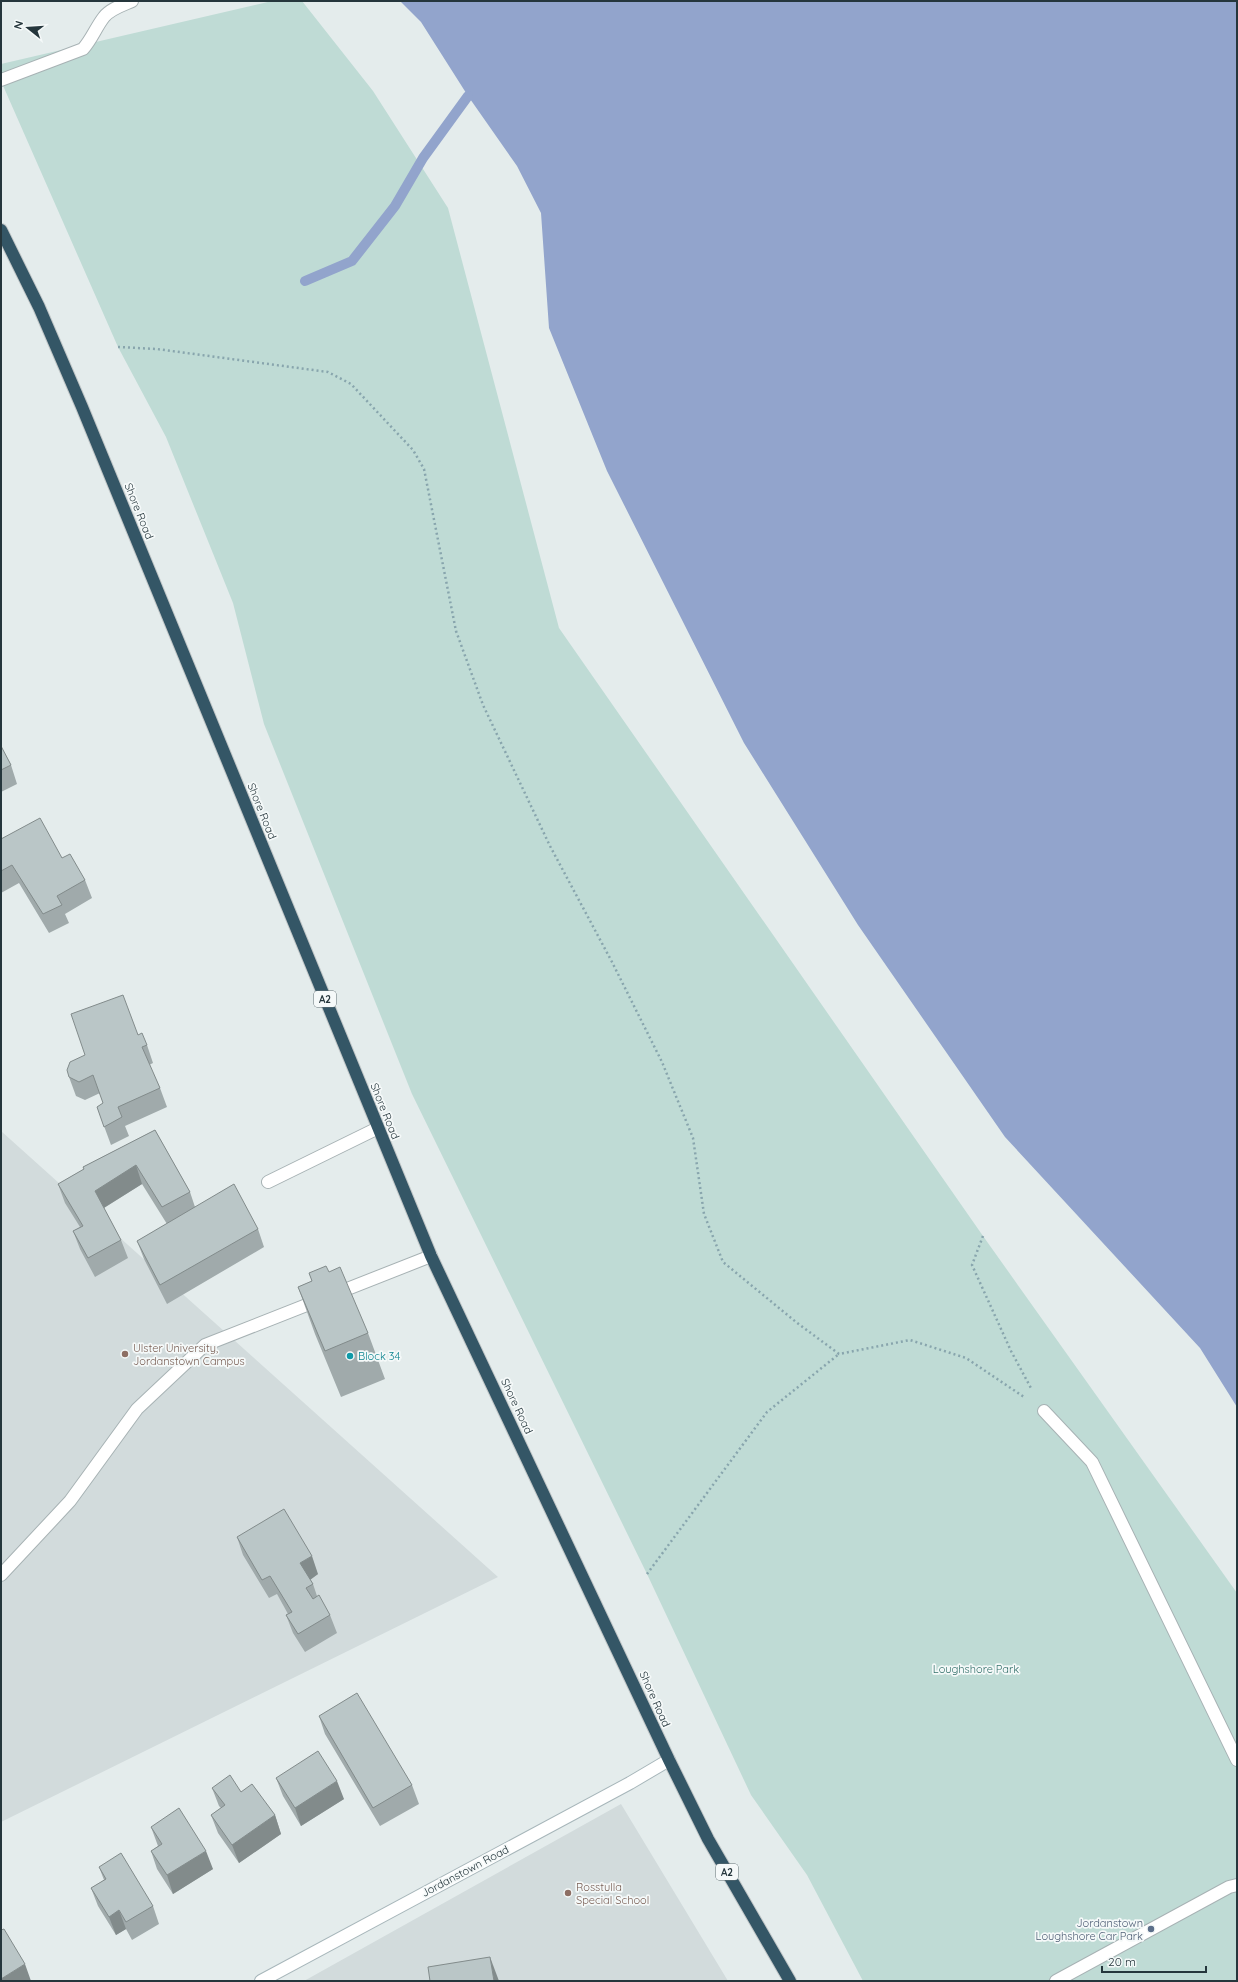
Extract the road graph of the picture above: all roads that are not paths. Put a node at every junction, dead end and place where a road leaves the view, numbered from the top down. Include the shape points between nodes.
1 (132, 1) edge
2 (1, 80) edge
3 (1, 230) edge
4 (378, 1128) junction
5 (268, 1182) dead end
6 (432, 1256) junction
7 (1044, 1411) road end
8 (1, 1575) edge
9 (668, 1760) junction
10 (1237, 1760) edge
11 (1237, 1885) edge
12 (261, 1981) edge
13 (790, 1981) edge
14 (1056, 1981) edge

1 - 2 street via 105,16 91,40 82,49
3 - 4 highway, Shore Road / A2 via 39,307 85,415
4 - 5 street
4 - 6 highway, Shore Road / A2
6 - 8 street via 205,1345 137,1409 70,1501
6 - 9 highway, Shore Road / A2
7 - 10 street via 1092,1462
9 - 12 street, Jordanstown Road via 630,1784
9 - 13 highway, Shore Road / A2 via 708,1839
11 - 14 street via 1222,1890

